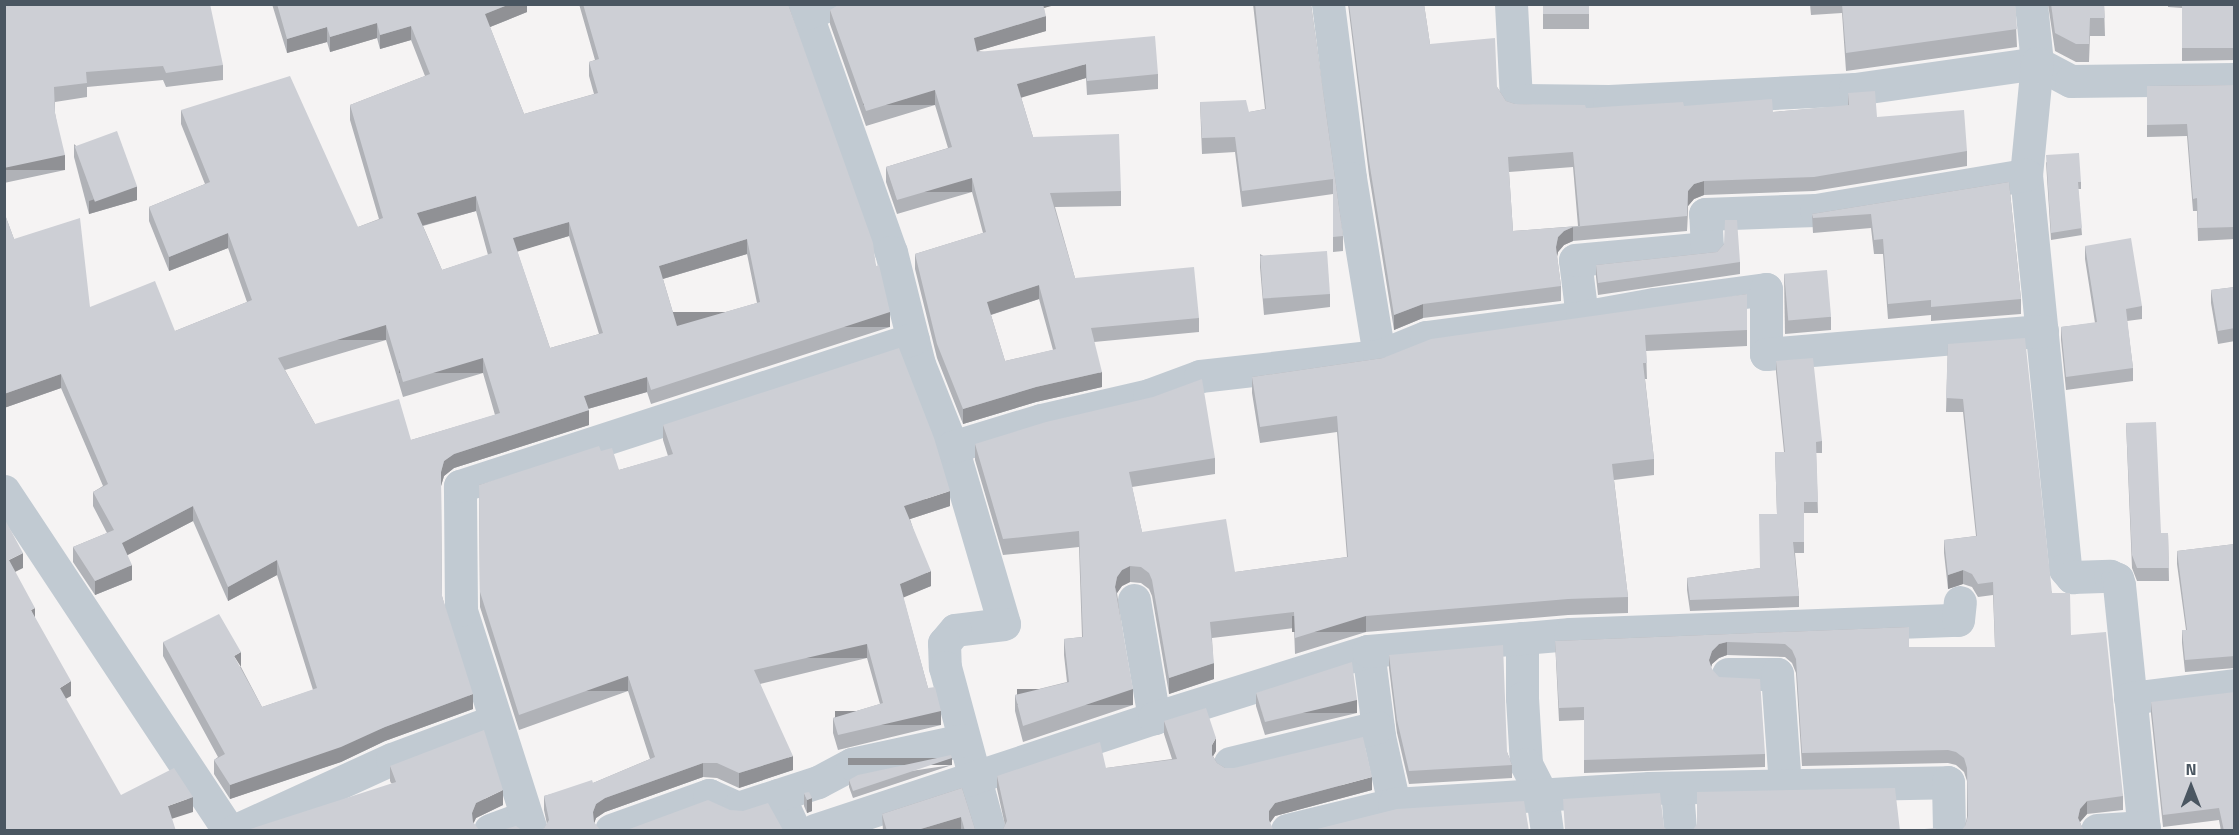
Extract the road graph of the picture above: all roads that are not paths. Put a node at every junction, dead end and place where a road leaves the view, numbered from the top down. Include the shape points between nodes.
1 (1328, 4) edge
2 (1511, 4) edge
3 (2031, 4) edge
4 (814, 7) edge
5 (2037, 63) junction
6 (2235, 79) edge
7 (2026, 175) junction
8 (1582, 317) junction
9 (2042, 331) junction
10 (913, 339) junction
11 (1379, 357) junction
12 (952, 447) junction
13 (4, 491) edge
14 (1134, 600) dead end
15 (1960, 602) dead end
16 (1522, 638) junction
17 (1368, 651) junction
18 (1728, 674) dead end
19 (2235, 685) edge
20 (2130, 698) junction
21 (1154, 718) junction
22 (494, 721) junction
23 (1378, 727) junction
24 (963, 740) junction
25 (1230, 763) dead end
26 (973, 777) junction
27 (1785, 786) junction
28 (1677, 788) junction
29 (778, 795) junction
30 (1542, 796) junction
31 (1394, 804) junction
32 (528, 824) edge
33 (2144, 829) edge
34 (228, 831) edge
35 (236, 831) edge
36 (490, 831) edge
37 (611, 831) edge
38 (794, 831) edge
39 (814, 831) edge
40 (989, 831) edge
41 (1287, 831) edge
42 (1546, 831) edge
43 (1680, 831) edge
44 (1949, 831) edge
45 (2097, 831) edge

1 - 11 street
2 - 5 street via 1516,100 1609,101 1855,89
3 - 5 street
4 - 10 street via 891,252
5 - 6 street via 2072,81
5 - 7 street
7 - 8 street via 1816,210 1705,214 1707,248 1575,260
7 - 9 street
8 - 9 street via 1766,289 1766,354
8 - 11 street via 1426,337
9 - 20 street via 2065,569 2072,578 2117,579
10 - 12 street
10 - 22 street via 460,486 461,610
11 - 12 street via 1200,376 1149,395 1041,420
12 - 24 street via 1004,624 955,630 944,643 945,667
13 - 34 street
14 - 21 street
15 - 16 street via 1958,620
16 - 17 street
16 - 30 street via 1526,764
17 - 21 street
17 - 23 street
18 - 27 street via 1777,674
19 - 20 street
20 - 33 street
21 - 26 street
22 - 32 street
22 - 35 street via 392,759
23 - 25 street
23 - 31 street
24 - 26 street
24 - 29 street via 852,764 819,782
26 - 39 street
26 - 40 street
27 - 28 street
27 - 44 street via 1948,782
28 - 30 street
28 - 43 street
29 - 37 street via 738,808 709,795
29 - 38 street
30 - 31 street
30 - 42 street
31 - 41 street
32 - 36 street
33 - 45 street

